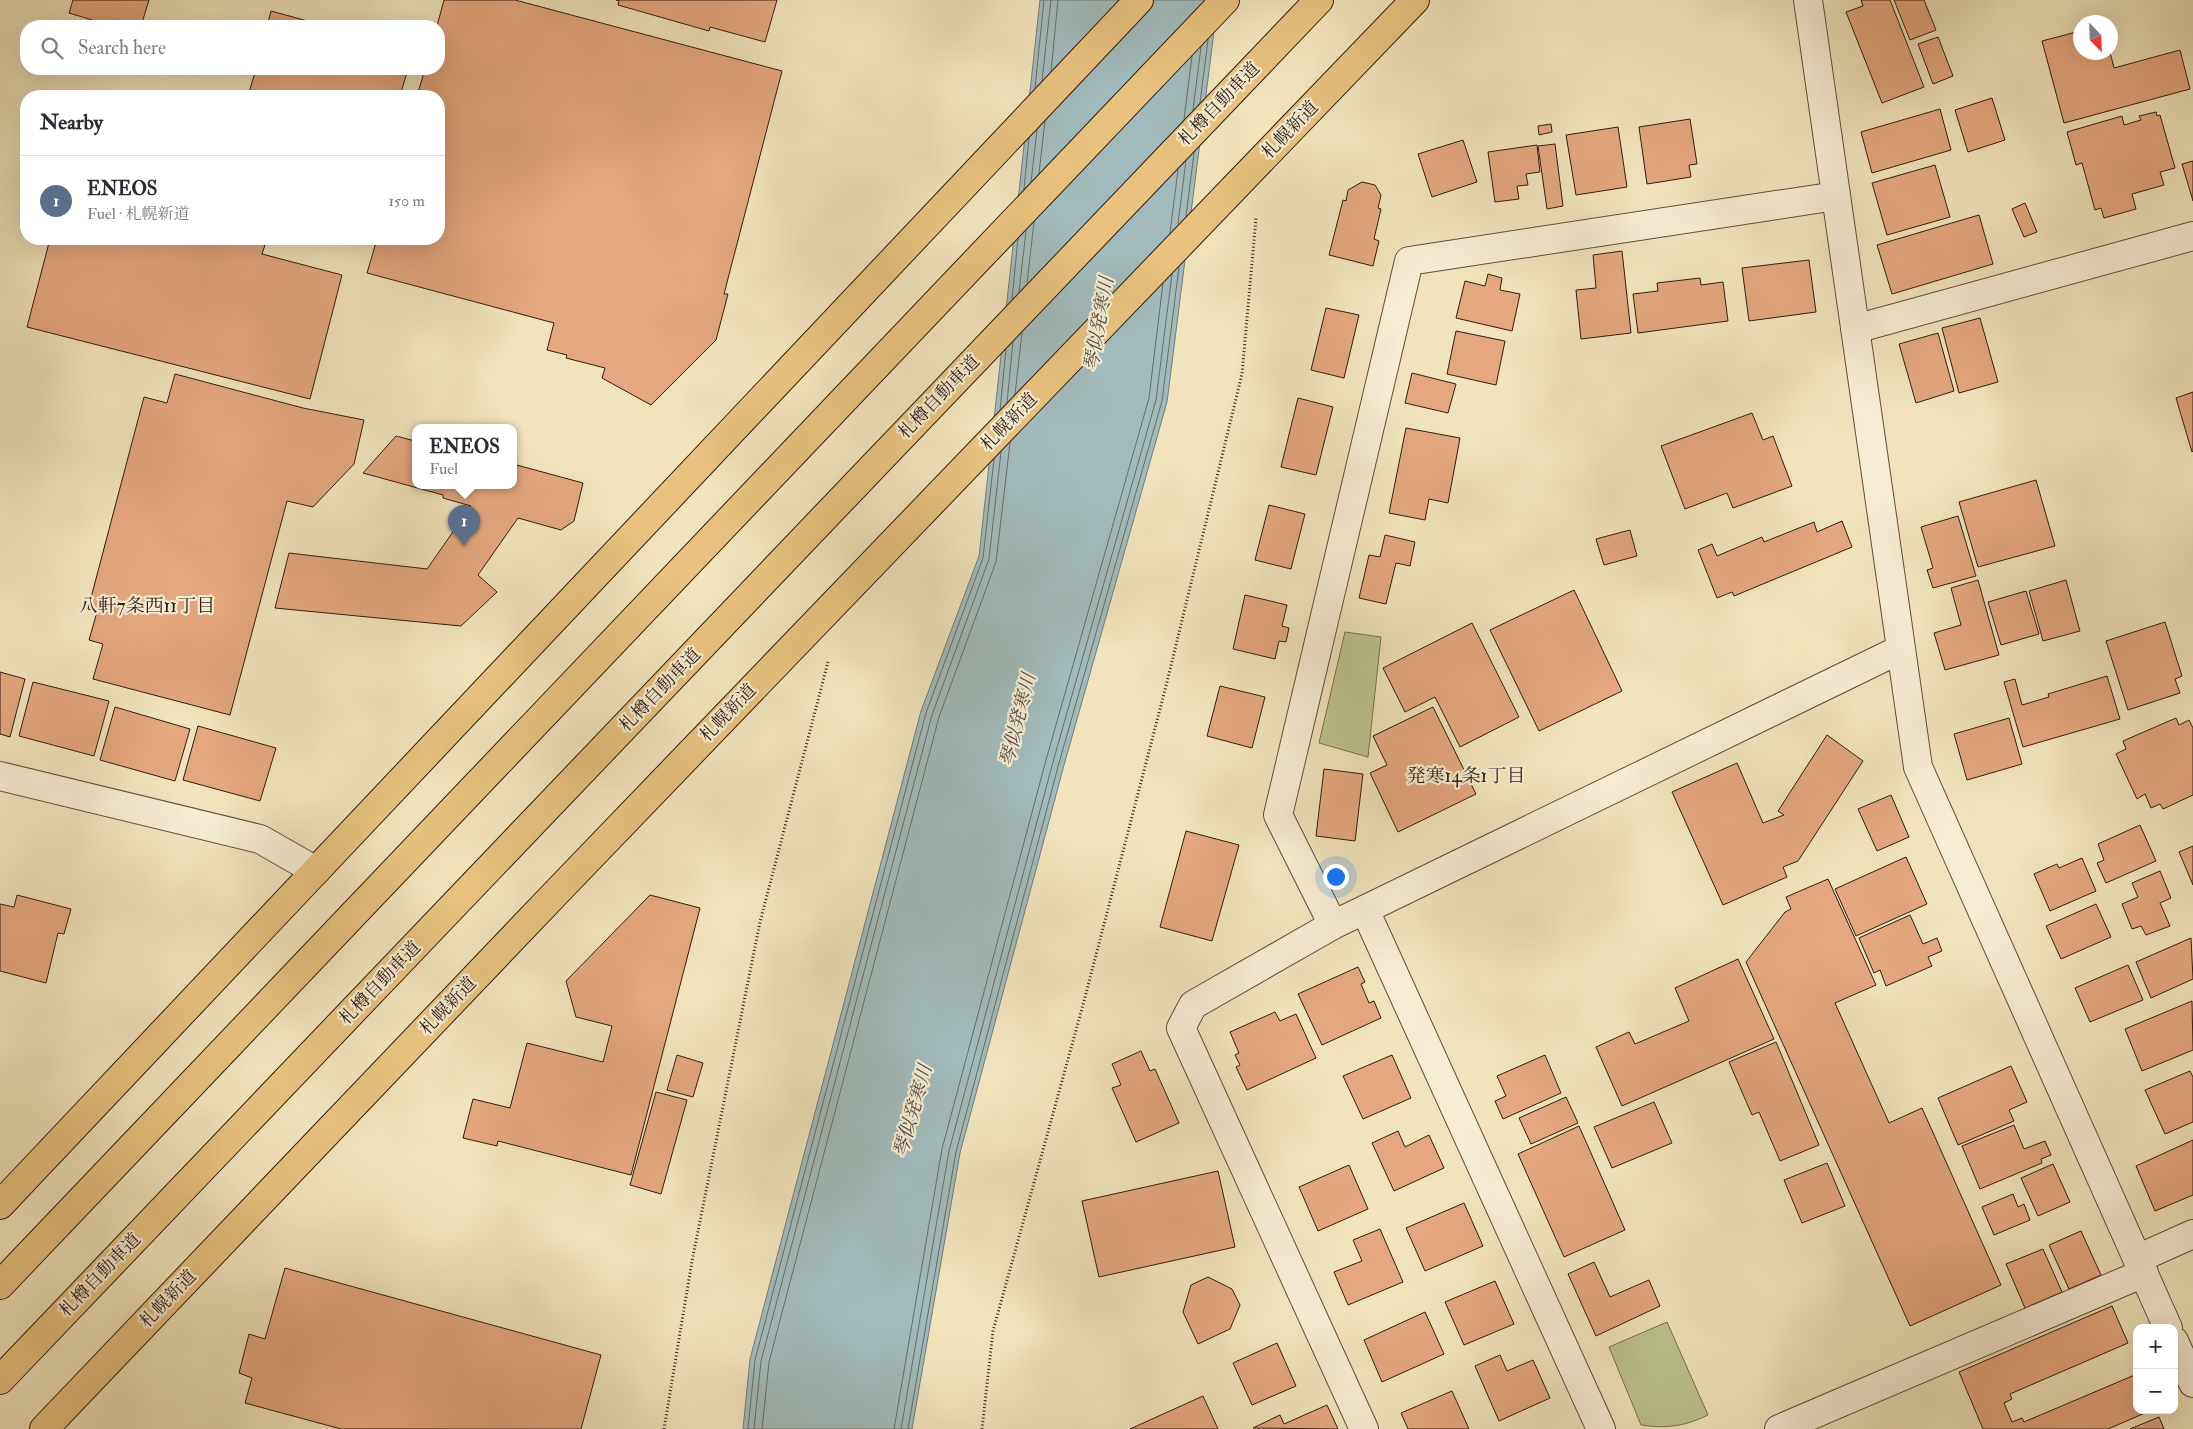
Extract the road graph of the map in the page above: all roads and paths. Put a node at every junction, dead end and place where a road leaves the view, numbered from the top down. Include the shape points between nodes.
1 (1139, 0) edge
2 (1225, 0) edge
3 (1319, 0) edge
4 (1415, 0) edge
5 (1808, 0) edge
6 (1836, 196) junction
7 (1257, 208) dead end
8 (2193, 236) edge
9 (1855, 329) junction
10 (1901, 649) junction
11 (829, 656) dead end
12 (0, 776) edge
13 (316, 871) junction
14 (1365, 910) junction
15 (1333, 925) junction
16 (0, 1205) edge
17 (2193, 1234) edge
18 (2141, 1266) junction
19 (0, 1285) edge
20 (2166, 1324) edge
21 (2178, 1350) edge
22 (0, 1380) edge
23 (2193, 1383) edge
24 (44, 1429) edge
25 (664, 1429) edge
26 (982, 1429) edge
27 (1364, 1429) edge
28 (1601, 1429) edge
29 (1779, 1429) edge

1 - 13 highway
2 - 19 highway
3 - 22 highway, 札樽自動車道
4 - 24 highway, 札幌新道
5 - 6 street
6 - 9 street
6 - 15 street via 1409,261 1278,815
7 - 26 path via 1242,374 1164,695 993,1331
8 - 9 street
9 - 10 street
10 - 14 street
10 - 18 street via 1918,767
11 - 25 path via 760,922 692,1261
12 - 13 street via 260,839
13 - 16 highway
14 - 15 street
14 - 28 street
15 - 27 street via 1193,1004 1181,1028
17 - 18 street
18 - 20 street
18 - 29 street
21 - 23 street

